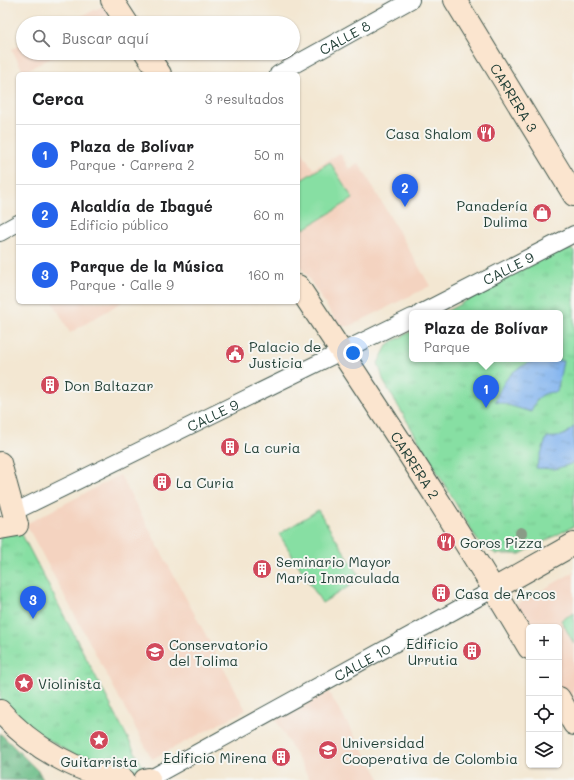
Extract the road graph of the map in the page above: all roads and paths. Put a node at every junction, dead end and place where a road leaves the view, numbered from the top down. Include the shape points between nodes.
1 (112, 0) edge
2 (411, 0) edge
3 (455, 0) edge
4 (122, 16) edge
5 (151, 60) edge
6 (159, 72) edge
7 (282, 72) edge
8 (574, 196) edge
9 (16, 224) edge
10 (0, 233) edge
11 (574, 234) edge
12 (300, 289) edge
13 (426, 310) edge
14 (409, 318) edge
15 (342, 352) junction
16 (0, 463) edge
17 (10, 521) edge
18 (574, 544) edge
19 (494, 589) junction
20 (526, 643) edge
21 (562, 703) edge
22 (0, 711) edge
23 (574, 724) edge
24 (124, 780) edge
25 (148, 780) edge

1 - 4 main road
2 - 7 street, CALLE 8
3 - 8 main road, CARRERA 3
5 - 6 main road
9 - 10 street
11 - 13 street, CALLE 9
12 - 15 main road, CARRERA 2
14 - 15 street, CALLE 9
15 - 17 street, CALLE 9
15 - 19 main road, CARRERA 2
16 - 17 main road
18 - 19 main road, CALLE 10
19 - 20 main road, CARRERA 2
19 - 25 street, CALLE 10
21 - 23 main road
22 - 24 main road via 27,737 51,753 77,767

